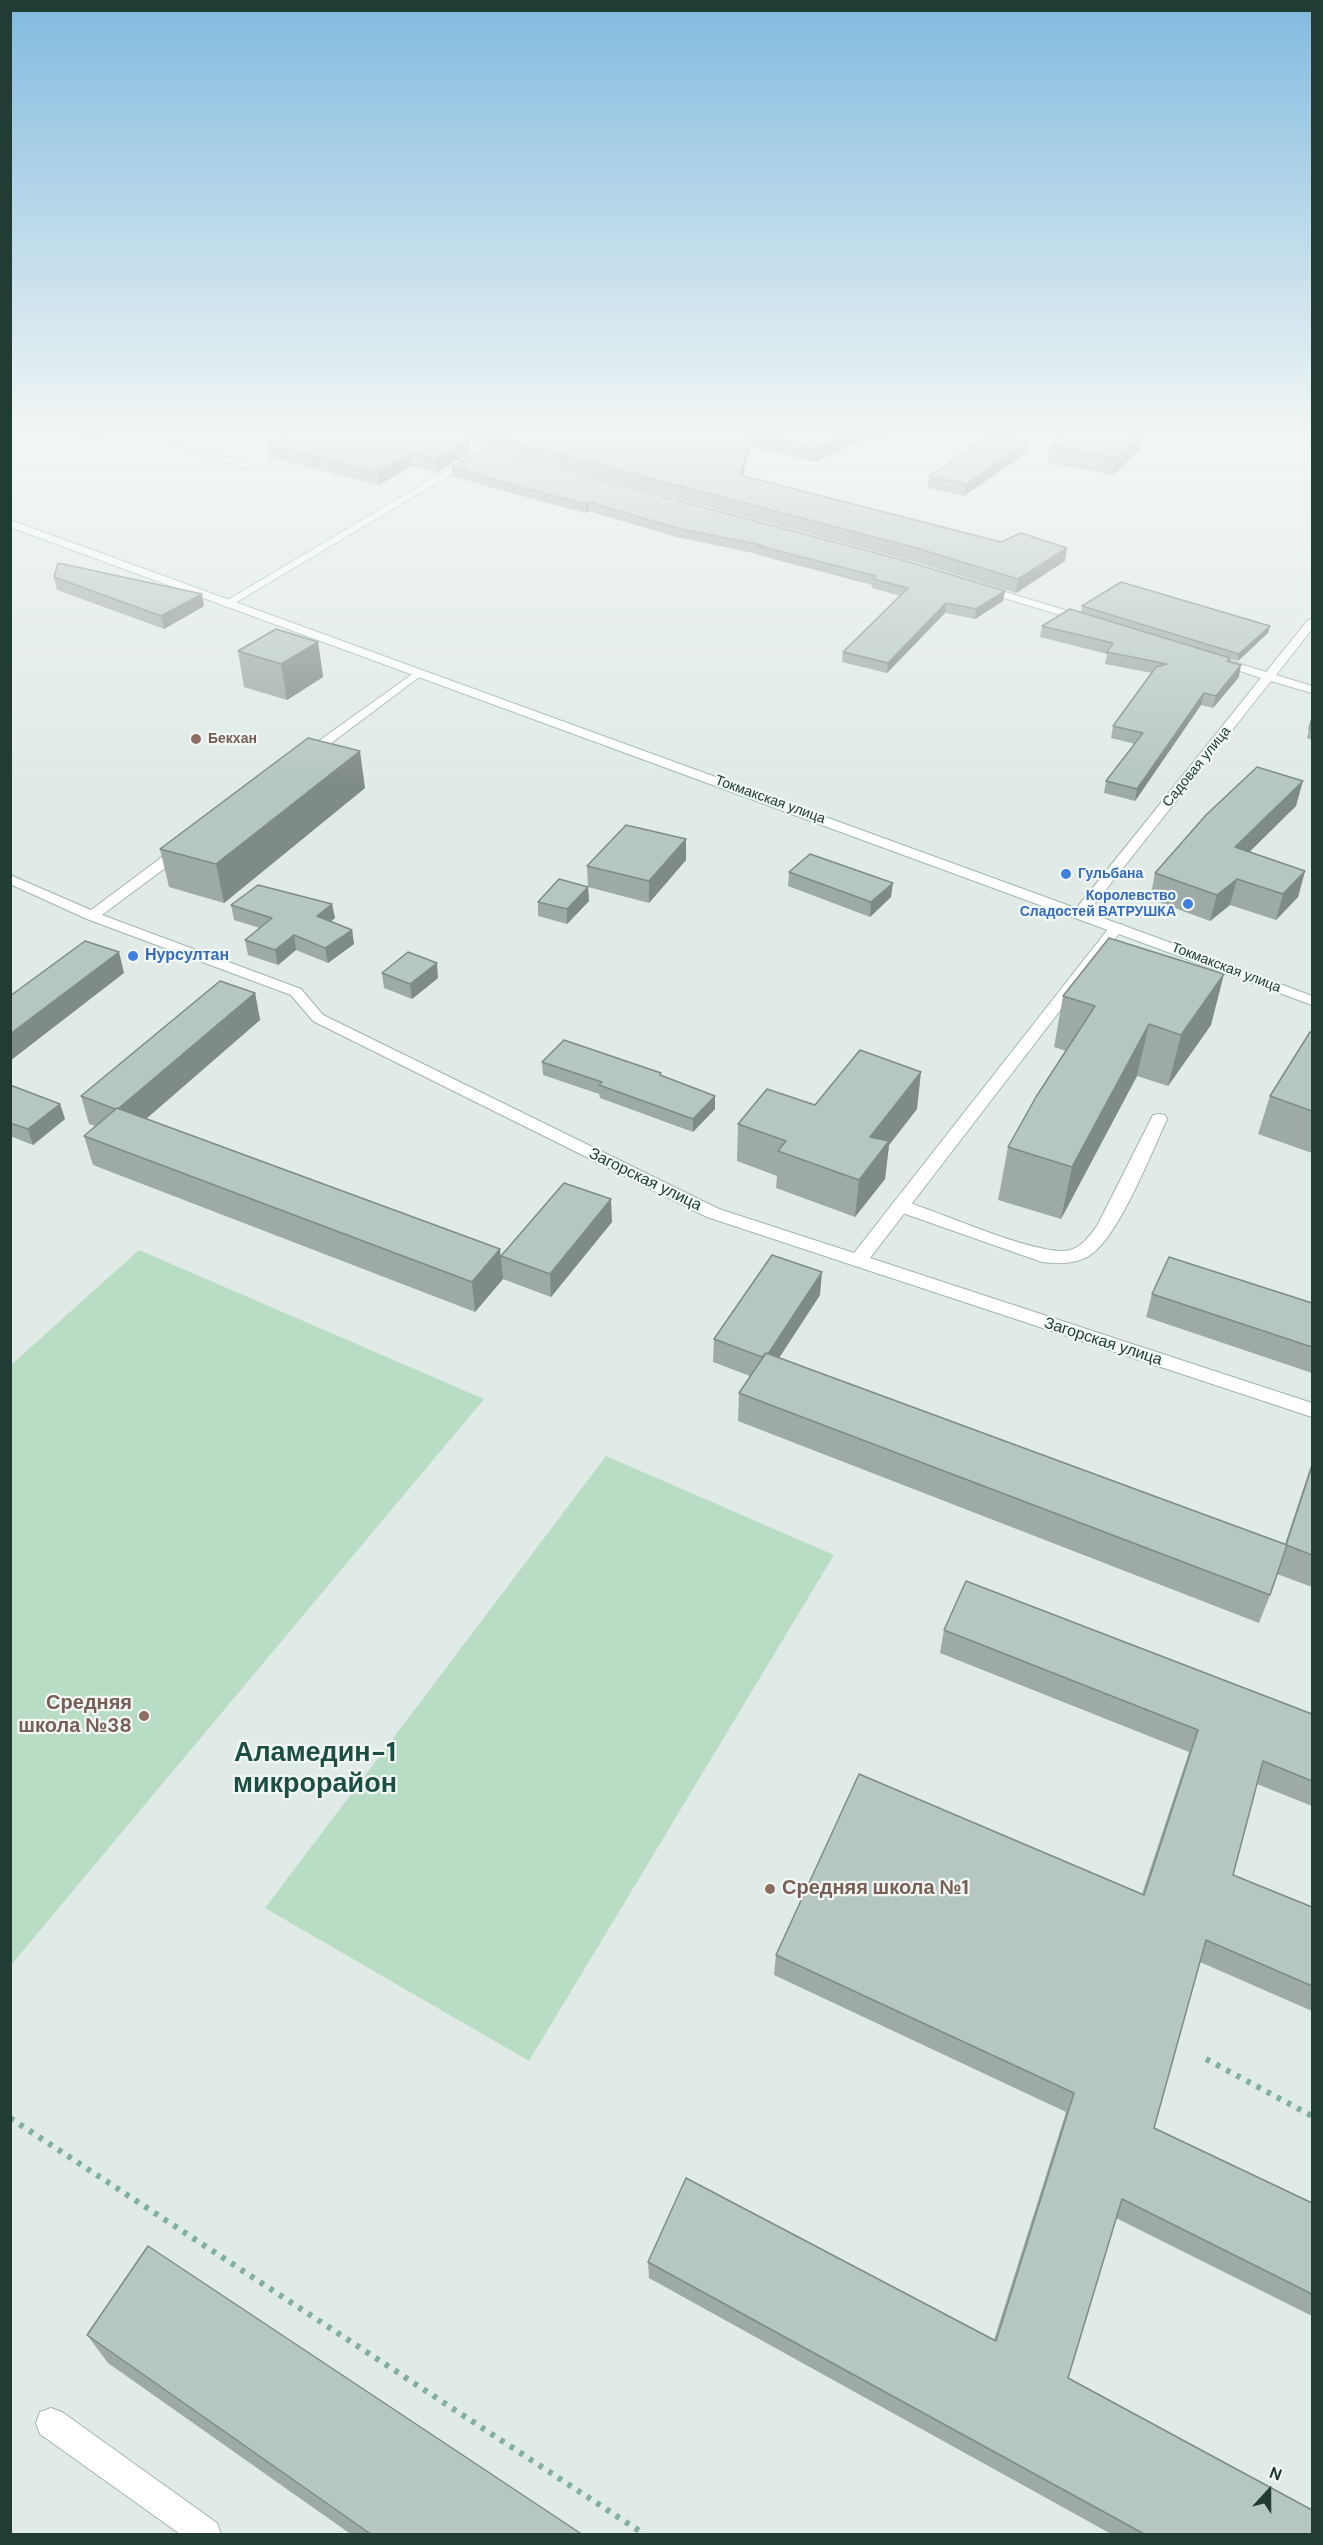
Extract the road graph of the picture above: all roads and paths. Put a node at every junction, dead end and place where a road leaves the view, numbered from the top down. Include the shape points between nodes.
1 (74, 547) edge
2 (322, 547) edge
3 (966, 583) edge
4 (226, 603) junction
5 (1312, 622) edge
6 (1101, 624) edge
7 (1203, 656) edge
8 (418, 673) junction
9 (1270, 676) junction
10 (1312, 690) edge
11 (293, 766) edge
12 (197, 837) edge
13 (10, 879) edge
14 (1080, 912) junction
15 (92, 916) junction
16 (1117, 927) junction
17 (1312, 1001) edge
18 (1159, 1119) dead end
19 (900, 1206) junction
20 (857, 1262) junction
21 (1312, 1410) edge
22 (1206, 2059) dead end
23 (1312, 2116) edge
24 (10, 2118) edge
25 (51, 2423) dead end
26 (206, 2535) edge
27 (644, 2535) edge

1 - 4 street, Токмакская улица
2 - 4 street
3 - 6 street
4 - 8 street, Токмакская улица
5 - 9 street, Садовая улица
7 - 9 street
8 - 11 street
8 - 14 street, Токмакская улица
9 - 10 street
9 - 14 street, Садовая улица
12 - 15 street
13 - 15 street, Загорская улица
14 - 16 street, Токмакская улица
15 - 20 street, Загорская улица via 296,992 318,1018 713,1213
16 - 17 street, Токмакская улица
16 - 19 street
18 - 19 street via 1105,1226 1084,1251 1070,1256 1042,1256
19 - 20 street
20 - 21 street, Загорская улица
22 - 23 path
24 - 27 path
25 - 26 street

